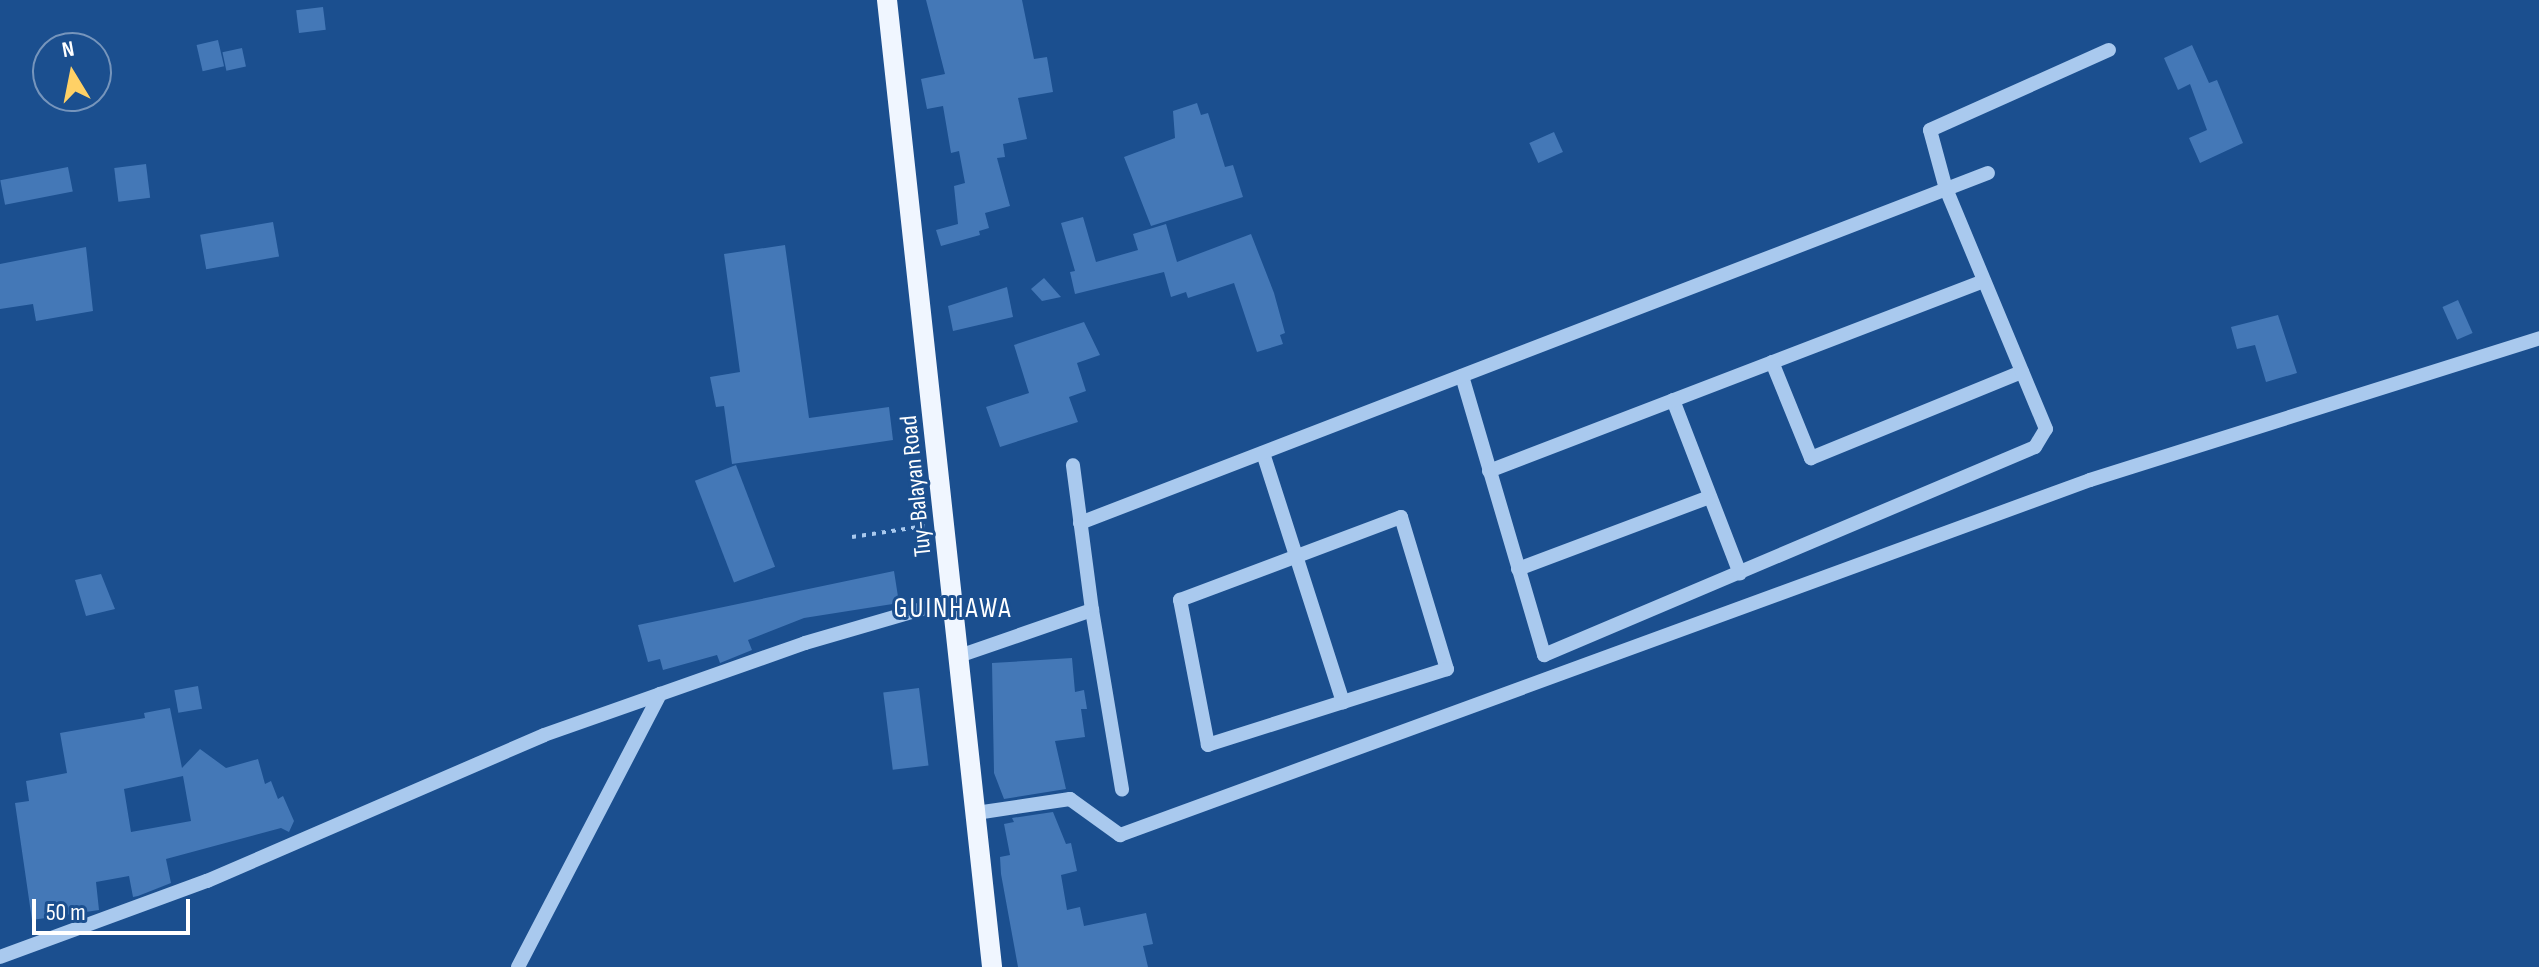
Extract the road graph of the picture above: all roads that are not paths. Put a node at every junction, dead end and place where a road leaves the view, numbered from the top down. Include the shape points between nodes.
1 (887, 0) edge
2 (2109, 50) dead end
3 (1988, 173) dead end
4 (1946, 189) junction
5 (1984, 281) junction
6 (2539, 338) edge
7 (1772, 362) junction
8 (2022, 372) junction
9 (1462, 376) junction
10 (1673, 400) junction
11 (1263, 453) junction
12 (1073, 465) dead end
13 (1489, 471) junction
14 (1710, 497) junction
15 (1080, 523) junction
16 (1296, 557) junction
17 (1518, 569) junction
18 (1740, 574) junction
19 (953, 600) junction
20 (1092, 610) junction
21 (959, 656) junction
22 (660, 694) junction
23 (1343, 702) junction
24 (1122, 790) dead end
25 (976, 813) junction
26 (0, 957) edge
27 (518, 967) edge
28 (992, 967) edge

1 - 19 main road, Tuy-Balayan Road
2 - 4 street via 1930,130
3 - 4 street
4 - 5 street
4 - 9 street
5 - 7 street
5 - 8 street
6 - 25 street via 2090,480 1120,835 1070,799
7 - 8 street via 1811,458
7 - 10 street
8 - 18 street via 2046,429 2035,447
9 - 11 street
9 - 13 street
10 - 13 street
10 - 14 street
11 - 15 street
11 - 16 street
12 - 15 street
13 - 17 street
14 - 17 street
14 - 18 street
15 - 20 street
16 - 23 street
16 - 23 street via 1401,517 1447,669
16 - 23 street via 1180,600 1208,745
17 - 18 street via 1544,655
19 - 21 main road, Tuy-Balayan Road
19 - 22 street via 805,643
20 - 21 street
20 - 24 street
21 - 25 main road, Tuy-Balayan Road
22 - 26 street via 544,735 207,881
22 - 27 street
25 - 28 main road, Tuy-Balayan Road

